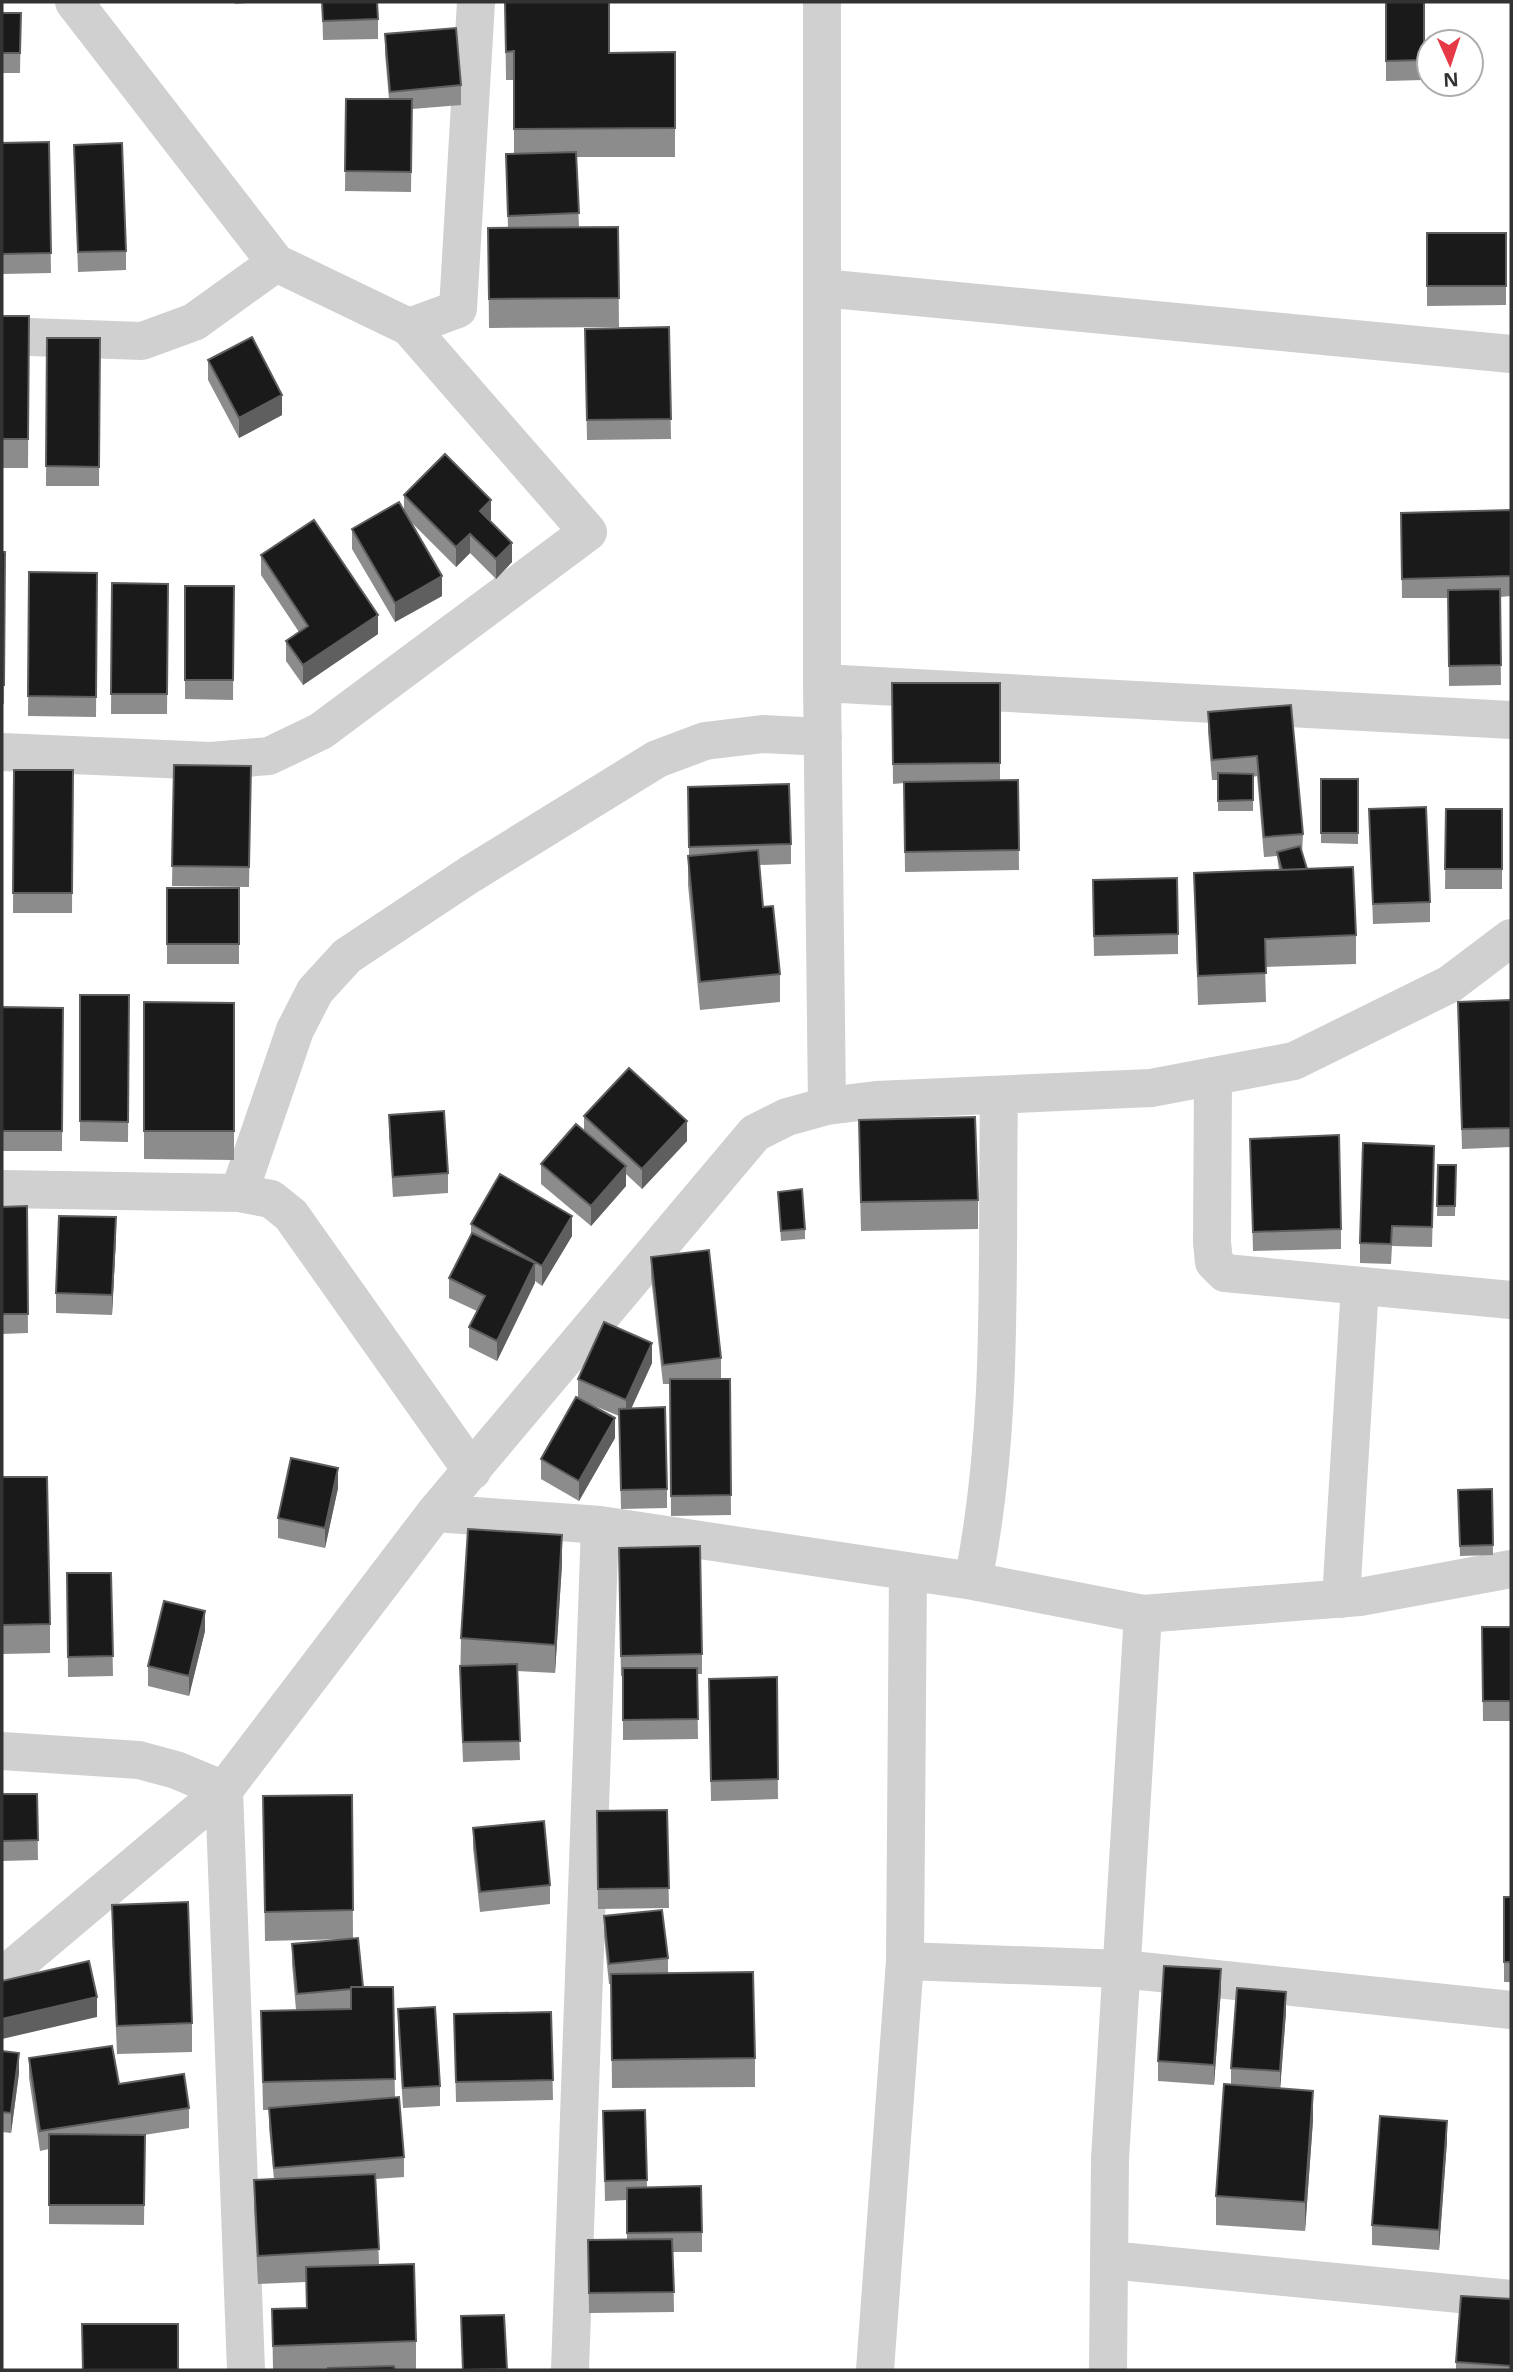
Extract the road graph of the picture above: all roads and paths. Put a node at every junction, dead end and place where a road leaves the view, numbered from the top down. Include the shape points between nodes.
1 (74, 2) edge
2 (476, 2) edge
3 (822, 2) edge
4 (276, 262) junction
5 (822, 288) junction
6 (409, 327) junction
7 (2, 336) edge
8 (1511, 354) edge
9 (822, 683) junction
10 (1511, 720) edge
11 (823, 737) junction
12 (2, 752) edge
13 (1511, 938) edge
14 (1213, 1076) junction
15 (999, 1097) junction
16 (827, 1106) junction
17 (2, 1189) edge
18 (239, 1193) junction
19 (1360, 1286) junction
20 (1511, 1300) edge
21 (472, 1471) junction
22 (435, 1513) junction
23 (600, 1525) junction
24 (1511, 1569) edge
25 (908, 1571) junction
26 (973, 1581) junction
27 (1341, 1599) junction
28 (1143, 1615) junction
29 (2, 1751) edge
30 (223, 1790) junction
31 (905, 1961) junction
32 (1122, 1969) junction
33 (2, 1977) edge
34 (1511, 2010) edge
35 (1109, 2260) junction
36 (1511, 2299) edge
37 (246, 2370) edge
38 (570, 2370) edge
39 (875, 2370) edge
40 (1108, 2370) edge

1 - 4 street
2 - 6 street via 458,309
3 - 5 street
4 - 6 street
4 - 7 street via 194,321 142,341
5 - 8 street
5 - 9 street
6 - 12 street via 588,533 321,731 269,756 211,761
9 - 10 street
9 - 11 street
11 - 16 street
11 - 18 street via 762,734 705,741 657,759 347,956 315,991 295,1030
13 - 14 street via 1450,984 1294,1061
14 - 15 street via 1151,1088
14 - 19 street via 1214,1262 1225,1273 1243,1276
15 - 16 street
15 - 26 street via 994,1425 984,1526
16 - 21 street via 787,1117 755,1133
17 - 18 street
18 - 21 street via 271,1199 291,1215
19 - 20 street
19 - 27 street
21 - 22 street
22 - 23 street
22 - 30 street
23 - 25 street
23 - 38 street
24 - 27 street
25 - 26 street
25 - 31 street
26 - 28 street
27 - 28 street
28 - 32 street
29 - 30 street via 139,1760
30 - 33 street
30 - 37 street
31 - 32 street
31 - 39 street
32 - 34 street
32 - 35 street via 1110,2159
35 - 36 street
35 - 40 street

